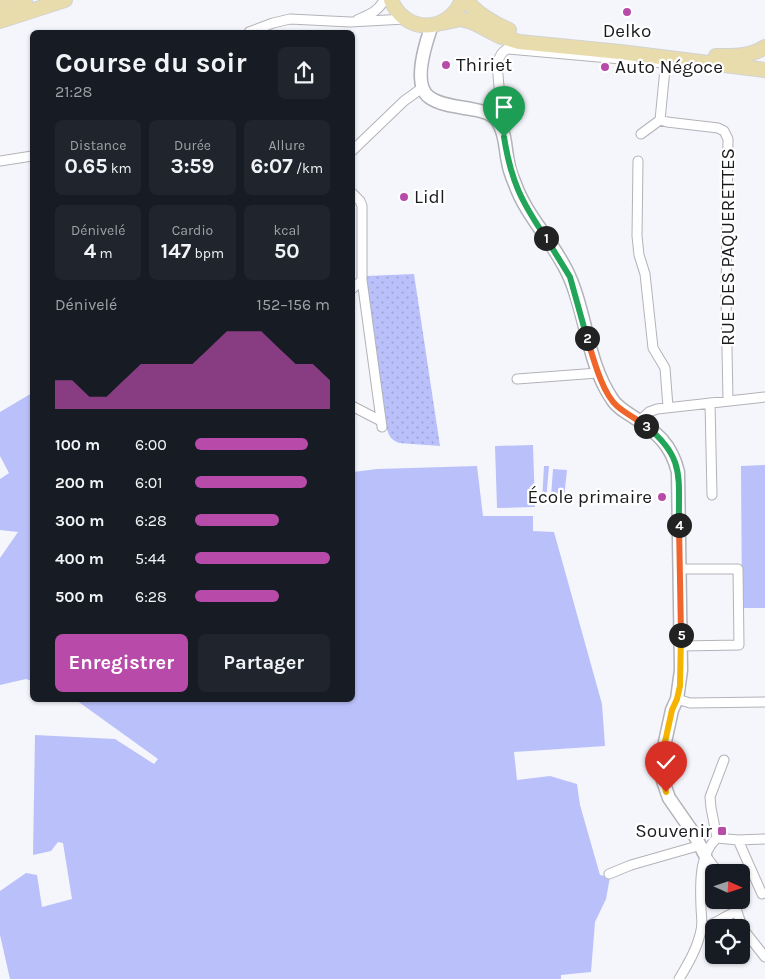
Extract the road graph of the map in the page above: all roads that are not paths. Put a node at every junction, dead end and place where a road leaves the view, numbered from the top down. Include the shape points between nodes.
1 (25, 0) edge
2 (65, 0) edge
3 (384, 0) edge
4 (391, 0) edge
5 (462, 0) edge
6 (466, 0) edge
7 (0, 8) edge
8 (0, 20) edge
9 (409, 21) junction
10 (350, 22) junction
11 (437, 24) junction
12 (254, 30) edge
13 (424, 46) junction
14 (765, 47) edge
15 (716, 56) junction
16 (765, 63) edge
17 (765, 70) edge
18 (422, 88) junction
19 (493, 115) junction
20 (660, 120) junction
21 (641, 134) dead end
22 (355, 148) edge
23 (30, 156) edge
24 (0, 161) edge
25 (638, 161) dead end
26 (355, 196) edge
27 (362, 280) junction
28 (355, 286) edge
29 (598, 373) junction
30 (518, 379) dead end
31 (765, 396) edge
32 (728, 400) junction
33 (710, 403) junction
34 (668, 407) junction
35 (355, 408) edge
36 (639, 421) junction
37 (712, 495) dead end
38 (680, 569) junction
39 (681, 646) junction
40 (677, 699) junction
41 (765, 702) edge
42 (724, 760) dead end
43 (717, 838) junction
44 (765, 839) edge
45 (738, 840) junction
46 (703, 850) junction
47 (713, 864) edge
48 (751, 870) joint
49 (609, 874) dead end
50 (762, 894) dead end
51 (735, 909) edge
52 (736, 912) junction
53 (702, 928) junction
54 (765, 957) edge
55 (679, 979) edge

1 - 7 main road
2 - 8 main road
3 - 10 street via 372,14
4 - 9 main road
5 - 11 main road via 452,16
6 - 15 main road via 477,12 520,34
9 - 10 street
9 - 11 main road
9 - 13 street via 420,33
10 - 12 street via 290,19
11 - 13 street
11 - 17 main road via 461,19 519,42
13 - 18 street
14 - 15 main road via 745,56
15 - 16 main road
18 - 19 street via 428,96 439,101
18 - 22 street
19 - 20 street via 499,101 498,59 501,52 514,49 662,63 665,69
19 - 29 street via 504,137 508,164 522,200 570,277
20 - 21 street
20 - 32 street, RUE DES PAQUERETTES via 718,128 724,130 728,139
23 - 24 street
25 - 34 street via 639,255 645,274 653,348 665,368
26 - 27 street via 362,206
27 - 28 street
27 - 35 street via 382,424
29 - 30 street
29 - 36 street via 616,405
31 - 32 street
32 - 33 street
33 - 34 street
33 - 37 street
34 - 36 street via 649,412
36 - 38 street via 659,436 674,457 678,472
38 - 39 street
38 - 39 street via 738,569 739,645
39 - 40 street
40 - 41 street via 690,703
40 - 46 street via 668,728 663,781 668,798
42 - 43 street via 710,797
43 - 45 street
43 - 46 street
44 - 45 street
45 - 48 street
46 - 47 street
46 - 49 street via 632,865
46 - 53 street
48 - 50 street
51 - 52 street
52 - 53 street
52 - 54 street via 743,929
53 - 55 street

